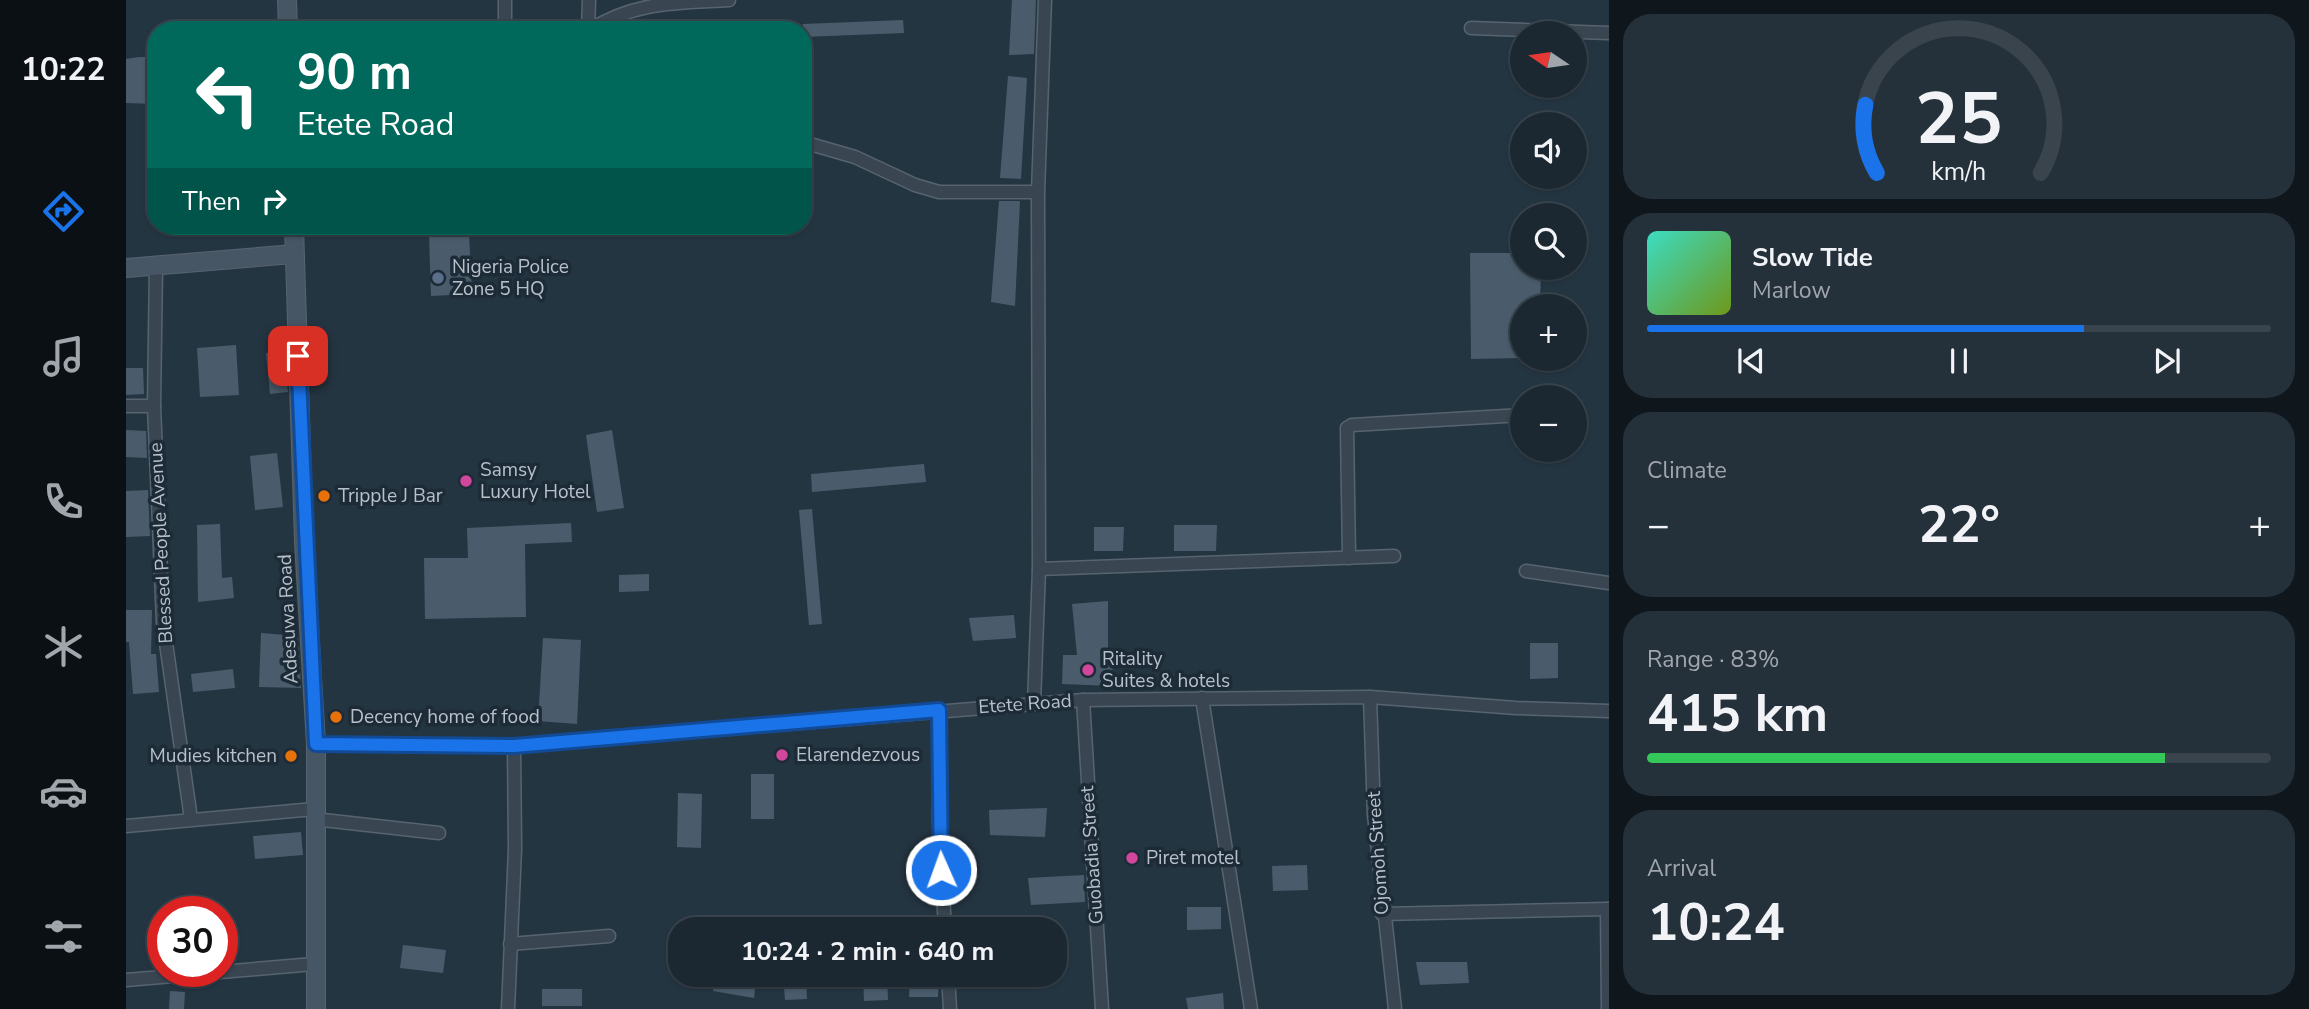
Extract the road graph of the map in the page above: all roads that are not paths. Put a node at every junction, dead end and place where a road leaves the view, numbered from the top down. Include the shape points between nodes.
1 (287, 0) edge
2 (505, 0) edge
3 (589, 0) edge
4 (729, 0) edge
5 (1045, 0) edge
6 (288, 21) edge
7 (505, 21) edge
8 (589, 21) edge
9 (604, 21) edge
10 (1471, 28) dead end
11 (1609, 33) edge
12 (812, 145) edge
13 (1038, 192) junction
14 (294, 235) edge
15 (294, 254) junction
16 (156, 265) junction
17 (126, 268) edge
18 (154, 405) junction
19 (126, 406) edge
20 (1510, 416) edge
21 (1394, 556) dead end
22 (1349, 558) junction
23 (1039, 569) junction
24 (1526, 571) dead end
25 (1609, 583) edge
26 (1370, 696) junction
27 (1202, 698) junction
28 (1083, 700) junction
29 (1034, 703) junction
30 (939, 710) junction
31 (1609, 711) edge
32 (316, 744) junction
33 (514, 746) junction
34 (314, 814) junction
35 (191, 819) junction
36 (126, 826) edge
37 (439, 833) dead end
38 (1608, 909) edge
39 (1382, 914) junction
40 (944, 917) edge
41 (609, 936) dead end
42 (510, 944) junction
43 (314, 964) junction
44 (126, 980) edge
45 (949, 987) edge
46 (316, 1009) edge
47 (508, 1009) edge
48 (950, 1009) edge
49 (1102, 1009) edge
50 (1251, 1009) edge
51 (1395, 1009) edge
52 (1608, 1009) edge

1 - 6 street
2 - 7 street
3 - 8 street
4 - 9 street via 653,5
5 - 13 street
10 - 11 street
12 - 13 street via 939,192
13 - 23 street
14 - 15 street, Adesuwa Road
15 - 16 street
15 - 32 street, Adesuwa Road
16 - 17 street
16 - 18 street, Blessed People Avenue
18 - 19 street
18 - 35 street, Blessed People Avenue via 163,622
20 - 22 street via 1347,428
21 - 22 street
22 - 23 street
23 - 29 street
24 - 25 street
26 - 27 street, Etete Road
26 - 31 street, Etete Road
26 - 39 street, Ojomoh Street
27 - 28 street, Etete Road
27 - 50 street
28 - 29 street, Etete Road
28 - 49 street, Guobadia Street
29 - 30 street, Etete Road
30 - 33 street, Etete Road
30 - 40 street
32 - 33 street, Etete Road
32 - 34 street, Adesuwa Road
33 - 42 street
34 - 35 street
34 - 37 street
34 - 43 street, Adesuwa Road
35 - 36 street
38 - 39 street
38 - 52 street
39 - 51 street, Ojomoh Street
41 - 42 street
42 - 47 street
43 - 44 street
43 - 46 street, Adesuwa Road
45 - 48 street

